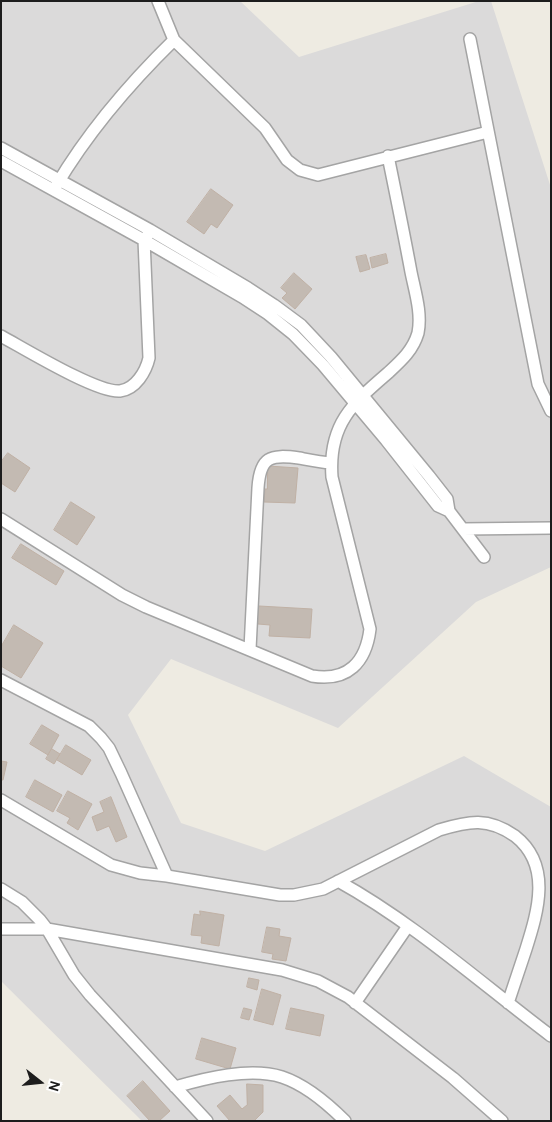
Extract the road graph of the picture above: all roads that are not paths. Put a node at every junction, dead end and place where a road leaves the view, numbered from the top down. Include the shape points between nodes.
1 (158, 1) edge
2 (470, 39) dead end
3 (174, 40) junction
4 (488, 132) junction
5 (1, 148) edge
6 (388, 156) junction
7 (1, 161) edge
8 (56, 185) junction
9 (147, 235) junction
10 (1, 336) edge
11 (359, 399) junction
12 (551, 411) edge
13 (331, 463) junction
14 (1, 518) edge
15 (463, 528) junction
16 (551, 528) edge
17 (484, 557) dead end
18 (250, 649) junction
19 (1, 680) edge
20 (1, 800) edge
21 (167, 876) junction
22 (338, 881) junction
23 (1, 888) edge
24 (408, 926) junction
25 (1, 930) edge
26 (47, 930) junction
27 (355, 1003) junction
28 (508, 1004) junction
29 (551, 1036) edge
30 (175, 1087) junction
31 (207, 1121) edge
32 (344, 1121) edge
33 (502, 1121) edge

1 - 3 street
2 - 4 street
3 - 6 street via 265,128 287,160 300,170 318,175
3 - 8 street via 101,120
4 - 6 street
4 - 12 street via 538,384
5 - 8 street
6 - 11 street via 419,324 415,342 405,357
7 - 8 street
8 - 9 street
9 - 10 street via 149,358 146,371 129,387 120,391 99,388
9 - 11 street via 268,314
11 - 13 street via 342,420
11 - 15 street via 438,506 449,511
13 - 18 street via 275,456 263,465 258,488
13 - 18 street via 337,500 370,628 362,656 351,669 339,676 326,678 301,672
14 - 18 street via 122,595
15 - 16 street
15 - 17 street
19 - 21 street via 89,726 101,738 122,773
20 - 21 street via 112,865
21 - 22 street via 280,895 309,893
22 - 24 street
22 - 28 street via 439,830 458,824 491,823 518,838 536,865 540,899
23 - 26 street via 22,902
24 - 27 street
24 - 28 street
25 - 26 street
26 - 27 street via 282,970 318,981
26 - 30 street via 90,996
27 - 33 street via 454,1078
28 - 29 street
30 - 31 street
30 - 32 street via 203,1079 256,1073 281,1077 328,1104

